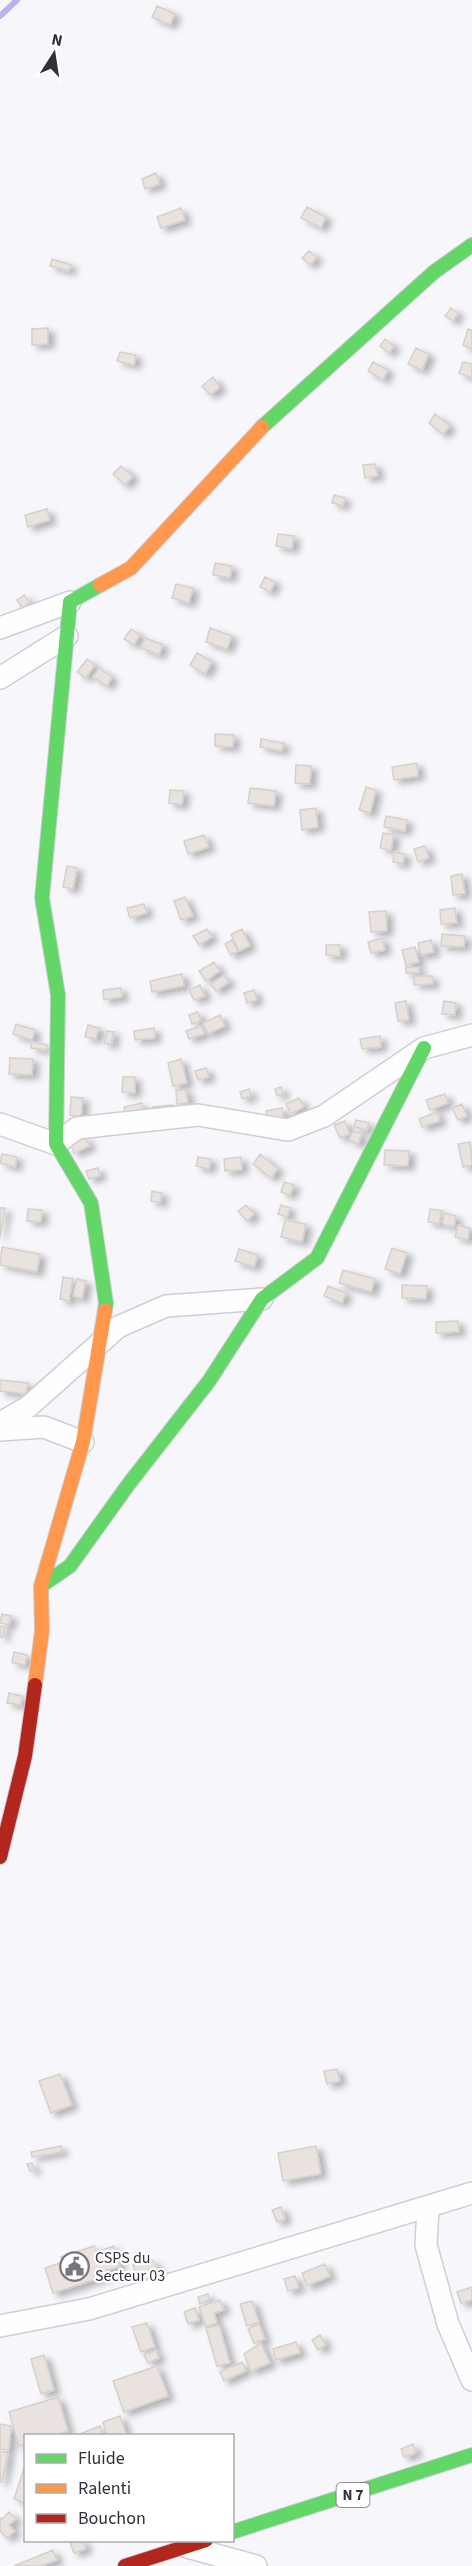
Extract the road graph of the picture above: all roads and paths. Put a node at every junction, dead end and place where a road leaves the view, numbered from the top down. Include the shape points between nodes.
1 (472, 245) edge
2 (70, 602) junction
3 (0, 628) edge
4 (67, 636) junction
5 (0, 678) edge
6 (472, 1035) edge
7 (424, 1048) junction
8 (0, 1124) edge
9 (56, 1144) junction
10 (262, 1299) junction
11 (100, 1342) junction
12 (0, 1423) edge
13 (0, 1430) edge
14 (83, 1442) junction
15 (41, 1586) junction
16 (0, 1857) edge
17 (472, 2193) edge
18 (428, 2208) junction
19 (0, 2326) edge
20 (472, 2380) edge
21 (472, 2456) edge
22 (234, 2531) edge
23 (197, 2544) edge
24 (125, 2566) edge
25 (256, 2566) edge

1 - 2 main road via 434,273 272,417 131,568
2 - 3 street
2 - 4 main road
4 - 5 street
4 - 9 main road via 42,898 58,995
6 - 7 street
7 - 9 street via 324,1116 288,1130 198,1115 77,1128
7 - 10 main road via 317,1258
8 - 9 street
9 - 11 main road via 91,1203 106,1303
10 - 11 street via 166,1306 118,1327
10 - 15 main road via 209,1381 70,1566
11 - 12 street via 28,1407
11 - 14 main road
13 - 14 street via 44,1427
14 - 15 main road
15 - 16 main road via 42,1631 25,1756
17 - 18 street
18 - 19 street via 89,2309
18 - 20 street via 426,2246 448,2324
21 - 22 main road, N 7
23 - 24 main road
23 - 25 street

